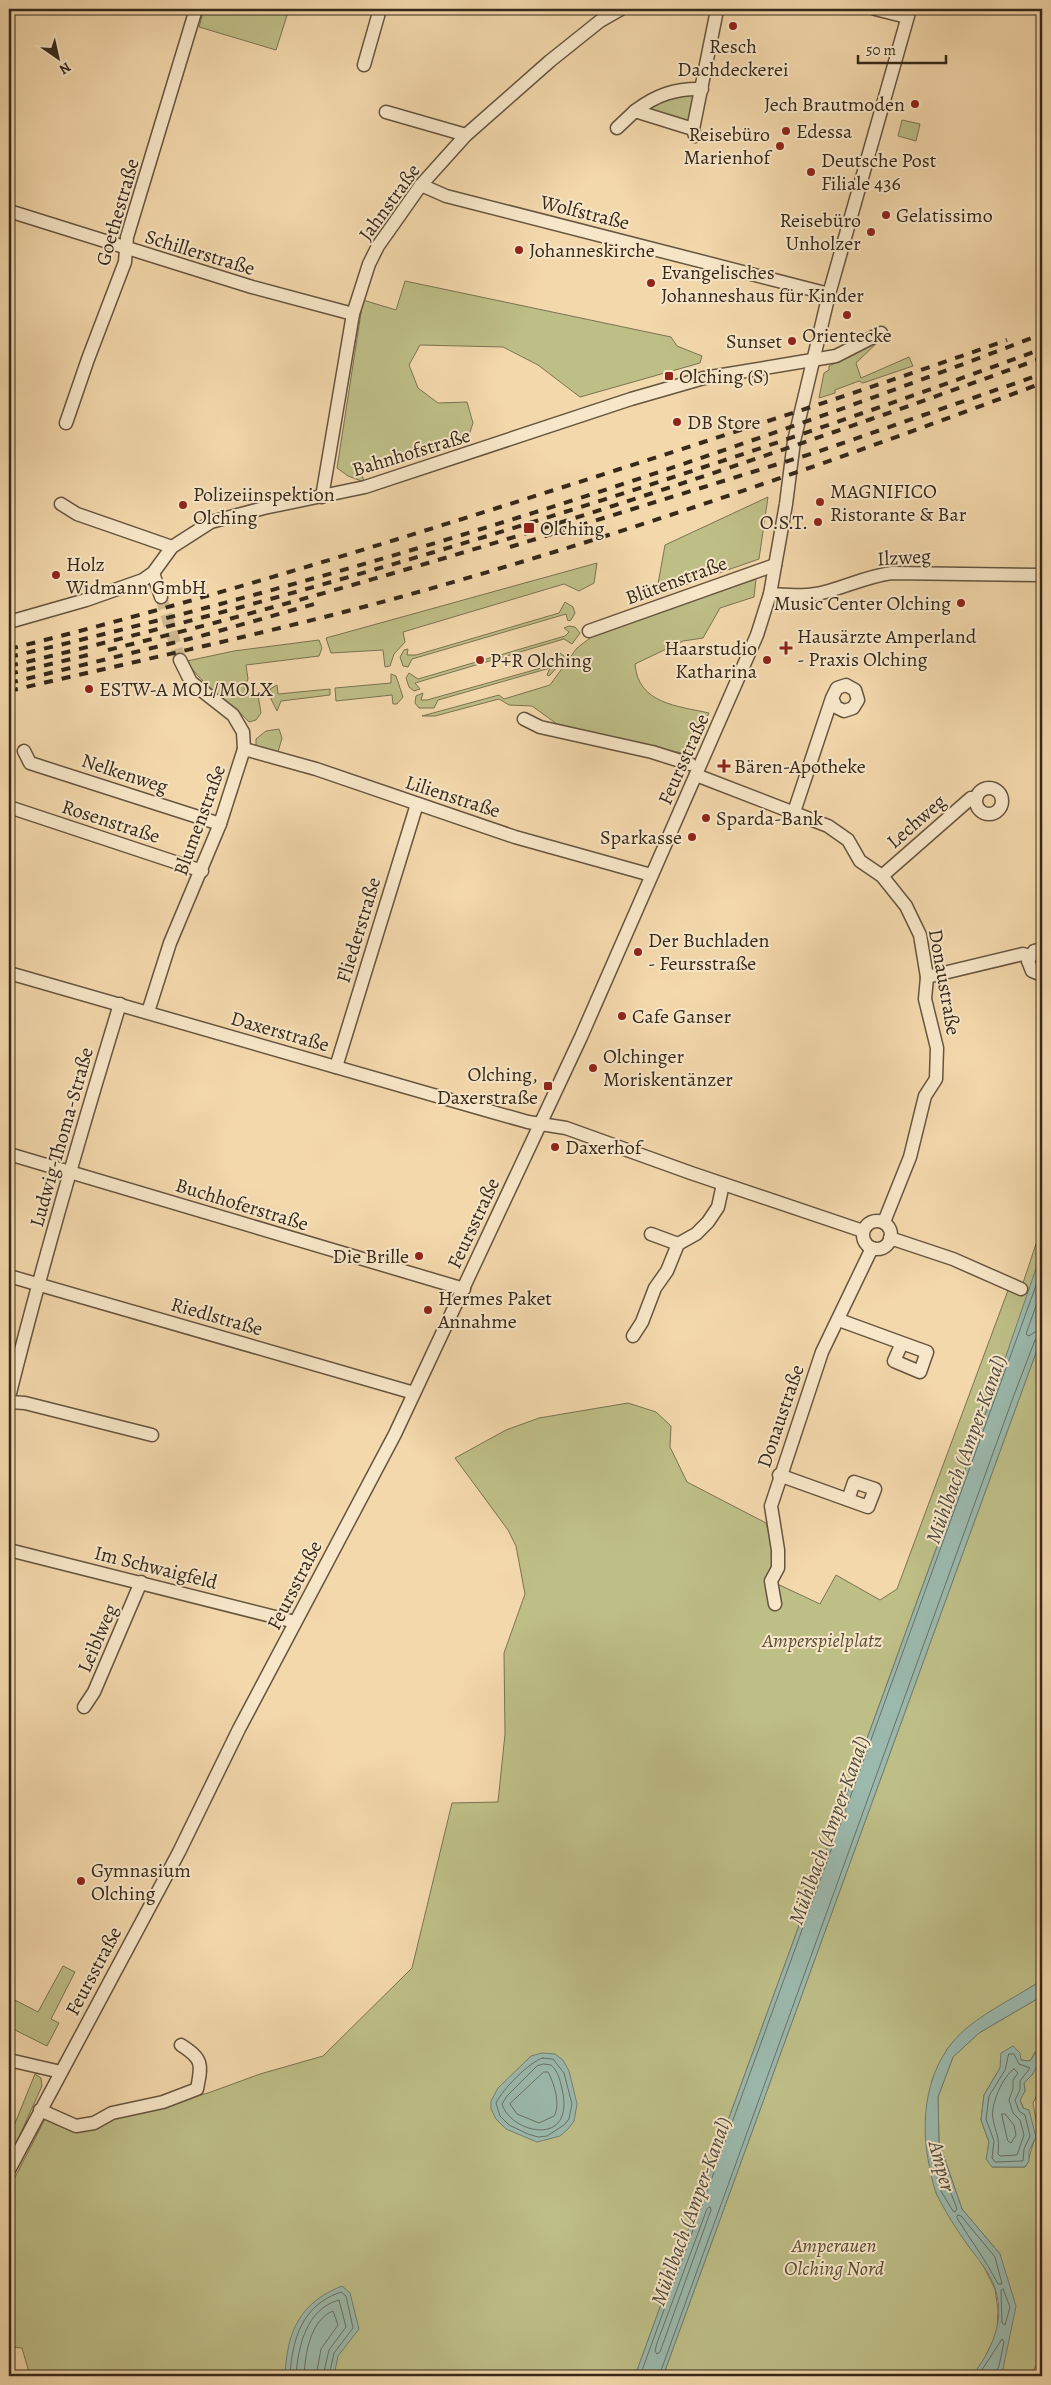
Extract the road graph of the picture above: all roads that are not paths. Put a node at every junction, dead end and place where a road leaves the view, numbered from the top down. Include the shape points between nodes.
1 (196, 9) edge
2 (380, 9) edge
3 (621, 9) edge
4 (875, 9) edge
5 (717, 10) edge
6 (908, 13) edge
7 (364, 65) dead end
8 (702, 89) junction
9 (635, 111) junction
10 (386, 112) dead end
11 (618, 128) dead end
12 (466, 135) junction
13 (421, 186) junction
14 (9, 211) edge
15 (127, 249) junction
16 (829, 294) junction
17 (353, 314) junction
18 (881, 333) dead end
19 (814, 359) junction
20 (66, 423) dead end
21 (322, 497) junction
22 (61, 504) dead end
23 (172, 547) junction
24 (775, 565) junction
25 (153, 573) junction
26 (1042, 575) edge
27 (770, 594) junction
28 (161, 597) tunnel mouth
29 (9, 622) edge
30 (589, 631) dead end
31 (180, 660) tunnel mouth
32 (832, 698) dead end
33 (524, 719) dead end
34 (244, 749) junction
35 (24, 751) dead end
36 (693, 770) junction
37 (976, 798) dead end
38 (417, 804) junction
39 (9, 807) edge
40 (794, 812) junction
41 (220, 824) junction
42 (202, 872) junction
43 (650, 875) junction
44 (882, 876) junction
45 (1042, 949) edge
46 (1029, 956) junction
47 (9, 973) edge
48 (1042, 974) edge
49 (927, 977) junction
50 (120, 1004) junction
51 (148, 1012) junction
52 (336, 1067) junction
53 (541, 1123) junction
54 (9, 1154) edge
55 (70, 1172) junction
56 (723, 1184) junction
57 (884, 1222) junction
58 (863, 1231) junction
59 (651, 1234) dead end
60 (890, 1238) junction
61 (678, 1244) junction
62 (872, 1248) junction
63 (9, 1276) edge
64 (37, 1284) junction
65 (464, 1289) junction
66 (1020, 1289) dead end
67 (839, 1320) junction
68 (633, 1336) dead end
69 (902, 1342) dead end
70 (414, 1393) junction
71 (9, 1397) edge
72 (9, 1402) edge
73 (152, 1435) dead end
74 (779, 1475) junction
75 (848, 1500) dead end
76 (9, 1550) edge
77 (141, 1582) junction
78 (775, 1604) dead end
79 (295, 1622) junction
80 (84, 1707) dead end
81 (181, 2045) dead end
82 (9, 2060) edge
83 (61, 2072) junction
84 (40, 2110) junction
85 (9, 2170) edge

1 - 15 street, Goethestraße via 127,238
2 - 7 street
3 - 12 street, Jahnstraße via 550,61
4 - 6 street
5 - 8 street
6 - 16 street, Feursstraße
8 - 9 street via 683,88 649,101
8 - 9 street via 694,132
9 - 11 street
10 - 12 street
12 - 13 street, Jahnstraße
13 - 16 street, Wolfstraße via 446,196
13 - 17 street, Jahnstraße via 378,246
14 - 15 street, Schillerstraße
15 - 17 street, Schillerstraße
15 - 20 street, Goethestraße
16 - 19 street, Feursstraße
17 - 21 street, Jahnstraße
18 - 19 street, Bahnhofstraße via 836,356
19 - 21 street, Bahnhofstraße via 696,380 365,487
19 - 24 street, Feursstraße via 794,441
21 - 23 street, Bahnhofstraße via 211,522
22 - 23 street via 77,514
23 - 25 street, Bahnhofstraße
24 - 27 street, Feursstraße
24 - 30 street, Blütenstraße
25 - 28 street
25 - 29 street, Bahnhofstraße via 143,580 86,600
26 - 27 street, Ilzweg via 892,573 875,575 824,592 797,596
27 - 36 street, Feursstraße via 757,636
31 - 34 street, Blumenstraße via 191,682 234,715 243,732
32 - 40 street
33 - 36 street via 540,727 652,752
34 - 38 street, Lilienstraße
34 - 41 street, Blumenstraße
35 - 41 street, Nelkenweg via 30,763
36 - 40 street, Donaustraße
36 - 43 street, Feursstraße
37 - 44 street, Lechweg via 971,798
38 - 43 street, Lilienstraße via 515,837
38 - 52 street, Fliederstraße
39 - 42 street, Rosenstraße
40 - 44 street, Donaustraße via 828,826 848,840 860,861
41 - 42 street, Blumenstraße
42 - 51 street, Blumenstraße via 170,943
43 - 53 street, Feursstraße
44 - 49 street, Donaustraße via 906,906 920,935
45 - 46 street
46 - 48 street via 1030,968 1035,974
46 - 49 street via 1023,954
47 - 50 street, Daxerstraße
49 - 57 street, Donaustraße via 925,999 937,1048 936,1078 925,1096 910,1157
50 - 51 street, Daxerstraße
50 - 55 street, Ludwig-Thoma-Straße
51 - 52 street, Daxerstraße
52 - 53 street, Daxerstraße
53 - 56 street, Daxerstraße via 566,1128
53 - 65 street, Feursstraße
54 - 55 street, Buchhoferstraße
55 - 64 street, Ludwig-Thoma-Straße
55 - 65 street, Buchhoferstraße
56 - 58 street, Daxerstraße
56 - 61 street via 718,1207 708,1222 696,1234
57 - 58 street via 873,1221
57 - 60 street via 890,1229
58 - 62 street via 864,1240
59 - 61 street
60 - 62 street via 883,1247
60 - 66 street via 954,1259
61 - 68 street
62 - 67 street, Donaustraße
63 - 64 street, Riedlstraße
64 - 70 street, Riedlstraße
64 - 71 street, Ludwig-Thoma-Straße
65 - 70 street, Feursstraße
67 - 69 street
67 - 74 street, Donaustraße via 822,1352
70 - 79 street, Feursstraße
72 - 73 street via 25,1403
74 - 75 street
74 - 78 street, Donaustraße via 771,1506 778,1550 778,1568 771,1581
76 - 77 street, Im Schwaigfeld
77 - 79 street, Im Schwaigfeld
77 - 80 street, Leiblweg via 94,1692
79 - 83 street, Feursstraße via 175,1860
81 - 84 street via 197,2055 200,2063 197,2089 76,2126
82 - 83 street
83 - 84 street, Feursstraße
84 - 85 street, Feursstraße

